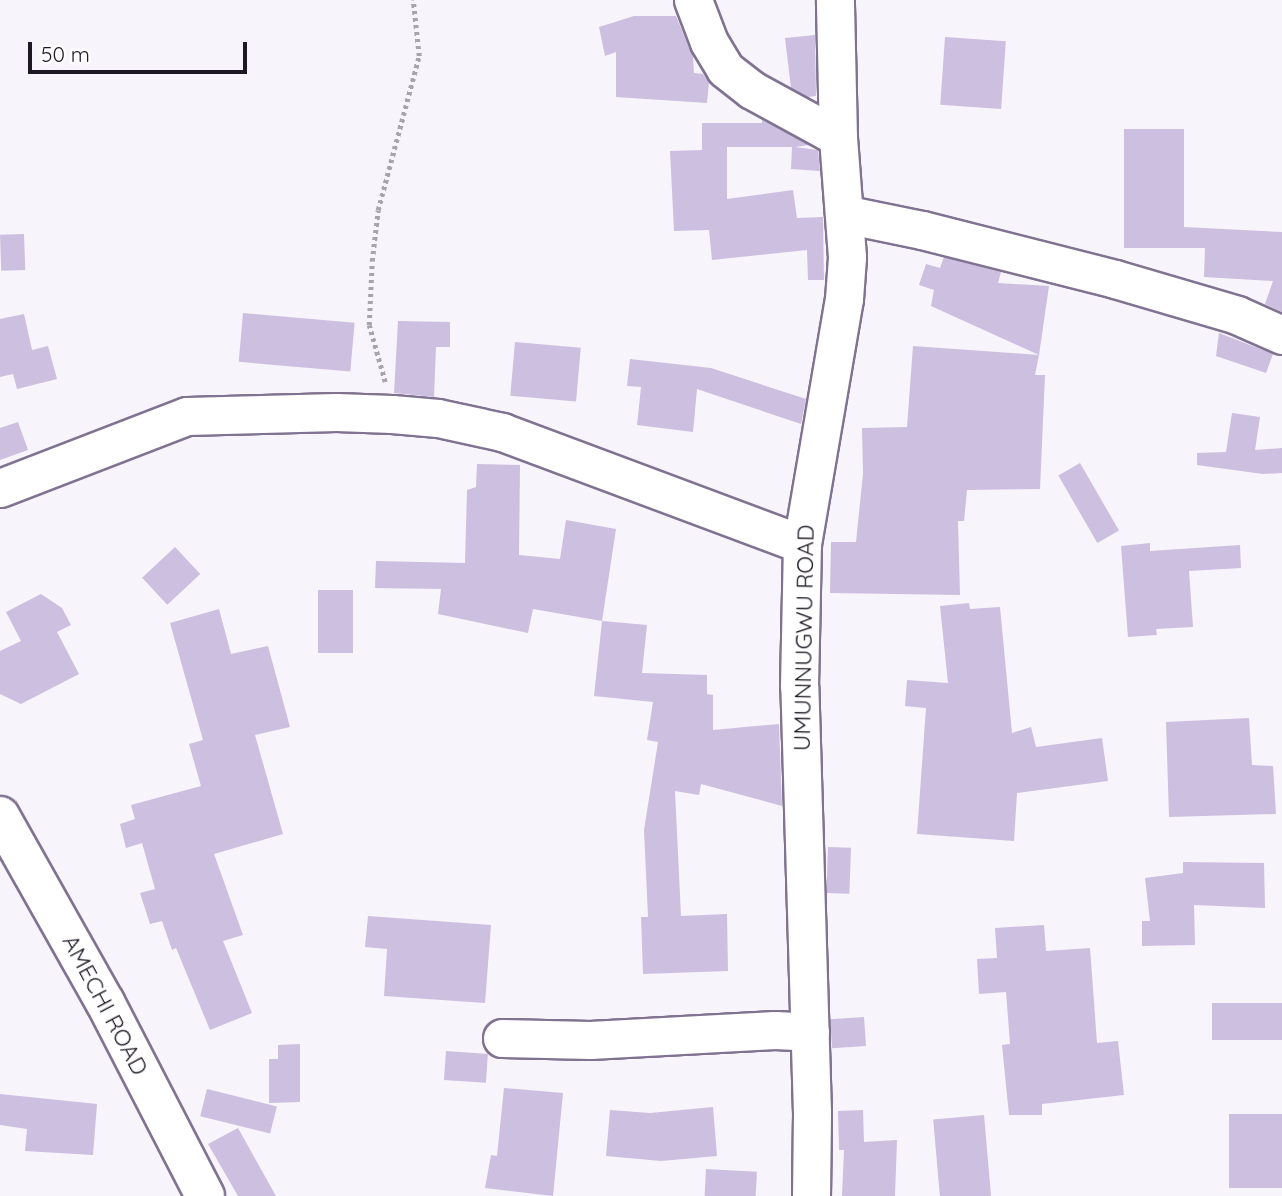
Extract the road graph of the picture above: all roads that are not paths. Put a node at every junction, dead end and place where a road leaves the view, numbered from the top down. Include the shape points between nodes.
1 (693, 0) edge
2 (835, 0) edge
3 (838, 137) junction
4 (845, 214) junction
5 (1282, 335) edge
6 (0, 488) edge
7 (802, 544) junction
8 (0, 816) edge
9 (810, 1032) junction
10 (502, 1038) dead end
11 (205, 1196) edge
12 (811, 1196) edge

1 - 3 street via 709,42 726,69 752,90
2 - 3 street, UMUNNUGWU ROAD
3 - 4 street, UMUNNUGWU ROAD
4 - 5 street via 1115,279 1237,314
4 - 7 street, UMUNNUGWU ROAD via 844,299
6 - 7 street via 187,416 392,414 502,432
7 - 9 street, UMUNNUGWU ROAD via 799,700
8 - 11 main road, AMECHI ROAD via 105,1002
9 - 10 street via 590,1040
9 - 12 street, UMUNNUGWU ROAD

